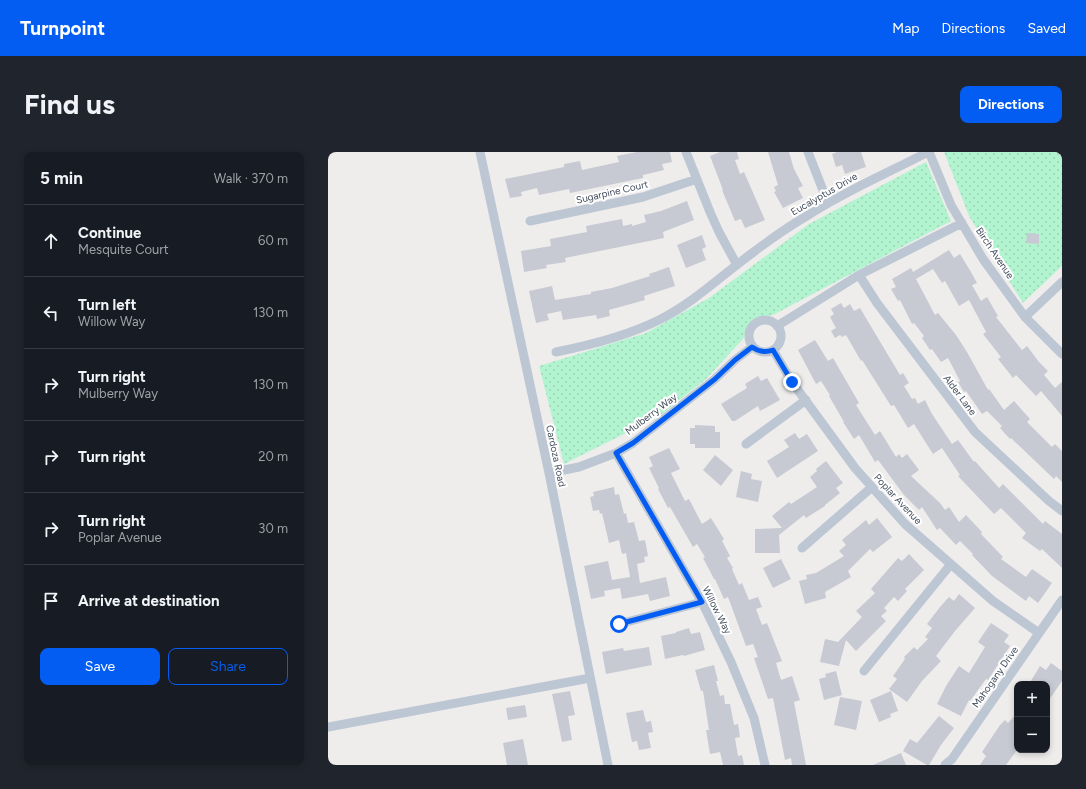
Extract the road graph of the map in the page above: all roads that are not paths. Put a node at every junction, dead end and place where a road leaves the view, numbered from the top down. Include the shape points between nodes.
1 (480, 152) edge
2 (686, 152) edge
3 (808, 152) edge
4 (928, 152) edge
5 (697, 179) junction
6 (828, 203) junction
7 (530, 221) dead end
8 (962, 223) junction
9 (737, 265) junction
10 (859, 275) junction
11 (1062, 282) edge
12 (1026, 317) junction
13 (777, 326) junction
14 (752, 347) junction
15 (773, 350) junction
16 (556, 352) dead end
17 (1062, 354) edge
18 (806, 400) junction
19 (746, 444) dead end
20 (616, 453) junction
21 (549, 473) junction
22 (872, 486) junction
23 (1062, 511) edge
24 (802, 548) dead end
25 (951, 564) junction
26 (1062, 600) edge
27 (702, 602) junction
28 (619, 624) dead end
29 (1039, 633) junction
30 (864, 671) dead end
31 (590, 678) junction
32 (328, 727) edge
33 (608, 765) edge
34 (765, 765) edge
35 (945, 765) edge

1 - 21 street, Cardoza Road
2 - 5 street
3 - 6 street
4 - 6 street, Eucalyptus Drive
4 - 8 street, Birch Avenue via 951,205
5 - 7 street, Sugarpine Court via 644,197
5 - 9 street via 719,232
6 - 9 street, Eucalyptus Drive
8 - 10 street
8 - 12 street, Birch Avenue via 983,259
9 - 16 street, Eucalyptus Drive via 679,309 660,320 611,338
10 - 13 street
10 - 23 street, Alder Lane via 877,304 975,432
11 - 12 street
12 - 17 street, Birch Avenue
13 - 14 street via 765,320 757,322 750,329 748,336
13 - 15 street via 780,341
14 - 15 street via 758,351
14 - 20 street, Mulberry Way via 633,443
15 - 18 street, Poplar Avenue
18 - 19 street
18 - 22 street, Poplar Avenue via 855,468
20 - 21 street, Mulberry Way via 579,467
20 - 27 street, Willow Way
21 - 31 street, Cardoza Road
22 - 24 street
22 - 25 street, Poplar Avenue via 905,524
25 - 29 street, Poplar Avenue via 993,601
25 - 30 street
26 - 29 street, Mahogany Drive
27 - 28 street
27 - 34 street, Willow Way via 754,718
29 - 35 street, Mahogany Drive via 952,759
31 - 32 street
31 - 33 street, Cardoza Road

